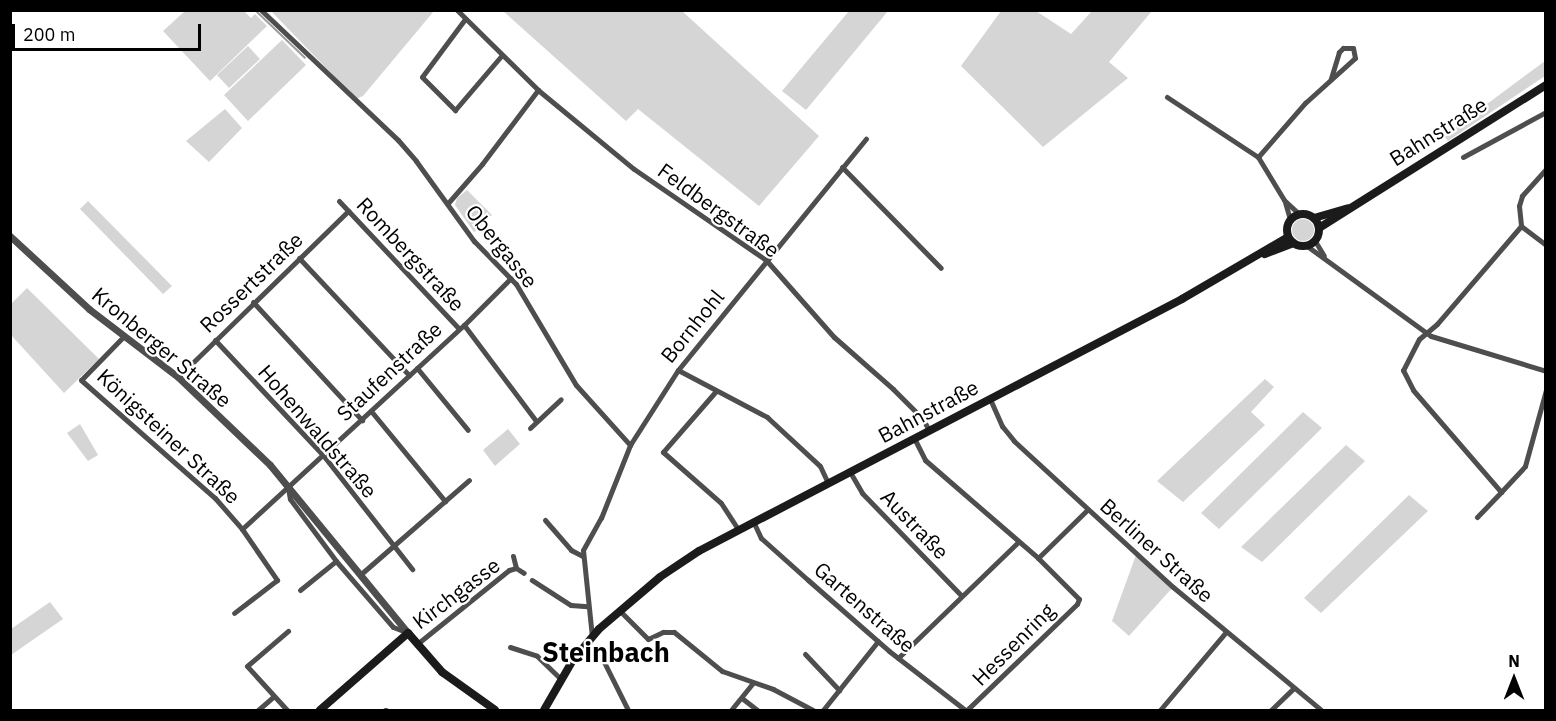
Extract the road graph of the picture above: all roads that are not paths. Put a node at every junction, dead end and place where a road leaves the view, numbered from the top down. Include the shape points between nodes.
1 (261, 10) edge
2 (457, 10) edge
3 (465, 19) junction
4 (502, 55) junction
5 (1331, 79) junction
6 (1545, 85) edge
7 (538, 90) junction
8 (1167, 97) dead end
9 (1545, 112) edge
10 (866, 139) dead end
11 (1258, 157) junction
12 (1463, 157) dead end
13 (842, 167) junction
14 (1545, 169) edge
15 (1284, 200) junction
16 (339, 201) dead end
17 (448, 203) junction
18 (1349, 207) junction
19 (348, 211) junction
20 (1299, 214) junction
21 (1314, 218) junction
22 (1290, 220) junction
23 (1521, 226) junction
24 (1319, 228) junction
25 (10, 236) edge
26 (1290, 240) junction
27 (1311, 244) junction
28 (1545, 245) edge
29 (299, 258) junction
30 (766, 260) junction
31 (941, 268) dead end
32 (511, 278) junction
33 (253, 302) junction
34 (462, 327) junction
35 (1426, 333) junction
36 (123, 337) junction
37 (215, 340) junction
38 (417, 368) junction
39 (678, 370) junction
40 (1545, 370) edge
41 (409, 375) junction
42 (178, 377) junction
43 (1545, 390) edge
44 (716, 391) junction
45 (561, 399) dead end
46 (990, 399) junction
47 (371, 411) junction
48 (362, 420) junction
49 (536, 421) junction
50 (530, 428) dead end
51 (468, 430) dead end
52 (929, 430) junction
53 (914, 438) junction
54 (630, 444) junction
55 (323, 455) junction
56 (850, 472) junction
57 (469, 480) dead end
58 (828, 483) junction
59 (288, 487) junction
60 (1501, 492) junction
61 (445, 501) junction
62 (1087, 510) junction
63 (1477, 517) dead end
64 (545, 520) dead end
65 (753, 521) junction
66 (242, 529) junction
67 (738, 530) junction
68 (1018, 542) junction
69 (394, 545) junction
70 (513, 556) dead end
71 (583, 556) junction
72 (1038, 558) junction
73 (336, 561) junction
74 (516, 568) junction
75 (412, 569) dead end
76 (524, 573) dead end
77 (361, 574) junction
78 (532, 580) dead end
79 (300, 590) dead end
80 (961, 595) junction
81 (587, 606) junction
82 (620, 610) junction
83 (234, 613) dead end
84 (288, 631) dead end
85 (1226, 632) junction
86 (408, 633) junction
87 (589, 640) junction
88 (878, 641) junction
89 (417, 644) junction
90 (510, 647) dead end
91 (805, 654) dead end
92 (898, 658) junction
93 (561, 679) junction
94 (753, 683) junction
95 (1293, 689) junction
96 (839, 690) junction
97 (273, 697) junction
98 (743, 699) junction
99 (258, 711) edge
100 (287, 711) edge
101 (320, 711) edge
102 (495, 711) edge
103 (544, 711) edge
104 (628, 711) edge
105 (731, 711) edge
106 (757, 711) edge
107 (813, 711) edge
108 (823, 711) edge
109 (966, 711) edge
110 (1160, 711) edge
111 (1271, 711) edge
112 (1321, 711) edge

1 - 17 street, Obergasse via 398,140
2 - 3 street, Feldbergstraße
3 - 4 street, Feldbergstraße
3 - 4 street via 422,76 455,110
4 - 7 street, Feldbergstraße
5 - 5 street via 1355,58 1353,48 1342,48 1339,52
5 - 11 street
6 - 18 main road, Bahnstraße
7 - 17 street
7 - 30 street, Feldbergstraße via 639,173
8 - 11 street
9 - 12 street, Bahnstraße
10 - 13 street, Bornhohl
11 - 15 street
13 - 30 street, Bornhohl
13 - 31 street
14 - 23 street via 1520,199
15 - 20 street
15 - 22 street
16 - 19 street, Rombergstraße
17 - 32 street, Obergasse via 474,241
18 - 21 main road, Bahnstraße
18 - 24 main road, Bahnstraße
19 - 29 street, Rossertstraße
19 - 34 street, Rombergstraße
20 - 21 main road
20 - 22 main road
21 - 24 main road
22 - 26 main road via 1286,231
23 - 28 street
23 - 35 street
24 - 27 main road
25 - 36 street, Kronberger Straße
26 - 27 main road
26 - 46 main road, Bahnstraße
27 - 35 street
29 - 33 street, Rossertstraße
29 - 41 street
30 - 39 street, Bornhohl
30 - 52 street, Feldbergstraße via 834,337 893,389
32 - 34 street, Staufenstraße
32 - 54 street, Obergasse via 576,385
33 - 37 street, Rossertstraße
33 - 48 street
34 - 38 street, Staufenstraße
34 - 49 street, Rombergstraße
35 - 40 street via 1441,341
35 - 60 street via 1406,359 1403,370 1408,382
36 - 42 street, Kronberger Straße
36 - 66 street, Königsteiner Straße via 81,380 208,492
37 - 42 street, Rossertstraße
37 - 55 street, Hohenwaldstraße
38 - 41 street, Staufenstraße
38 - 51 street
39 - 44 street
39 - 54 street, Bornhohl
41 - 47 street, Staufenstraße
42 - 59 street, Kronberger Straße
43 - 60 street via 1525,466
44 - 58 street via 773,421 820,466
44 - 67 street via 663,452 721,503
45 - 49 street
46 - 52 main road, Bahnstraße
46 - 62 street, Berliner Straße via 1014,441
47 - 48 street, Staufenstraße
47 - 61 street
48 - 55 street, Staufenstraße
49 - 50 street
52 - 53 main road, Bahnstraße
53 - 56 main road, Bahnstraße
53 - 68 street via 925,460
54 - 71 street, Bornhohl via 601,518 584,544
55 - 59 street, Staufenstraße
55 - 69 street, Hohenwaldstraße
56 - 58 main road, Bahnstraße
56 - 80 street, Austraße via 862,493
57 - 61 street
58 - 65 main road, Bahnstraße
59 - 66 street
59 - 73 street, Kronberger Straße via 290,499
59 - 77 street, Kronberger Straße
60 - 63 street
61 - 69 street
62 - 72 street
62 - 85 street, Berliner Straße
64 - 71 street via 572,550
65 - 67 main road, Bahnstraße
65 - 88 street, Gartenstraße via 761,538
66 - 83 street, Königsteiner Straße via 277,580
67 - 82 main road, Bahnstraße via 684,560
68 - 72 street
68 - 80 street
69 - 75 street, Hohenwaldstraße
69 - 77 street
70 - 74 street, Kirchgasse
71 - 81 street, Bornhohl
72 - 109 street, Hessenring via 1079,599 1077,604
73 - 79 street
73 - 86 street, Kronberger Straße via 393,627
74 - 76 street, Kirchgasse
74 - 89 street, Kirchgasse
77 - 86 street, Kronberger Straße
78 - 81 street, Kirchgasse via 571,605
80 - 92 street
81 - 87 street, Bornhohl
82 - 87 main road, Bahnstraße
82 - 94 street via 648,639 674,632 722,671
84 - 97 street via 247,666
85 - 95 street, Berliner Straße
85 - 110 street
86 - 89 main road
86 - 101 main road
87 - 93 main road, Bahnstraße
87 - 104 street
88 - 92 street, Gartenstraße
88 - 96 street
89 - 102 main road via 442,672
90 - 93 street via 537,656
91 - 96 street
92 - 109 street, Gartenstraße
93 - 103 main road, Bahnstraße
94 - 98 street
94 - 107 street via 783,693
95 - 111 street
95 - 112 street, Berliner Straße
96 - 108 street
97 - 99 street
97 - 100 street
98 - 105 street
98 - 106 street

